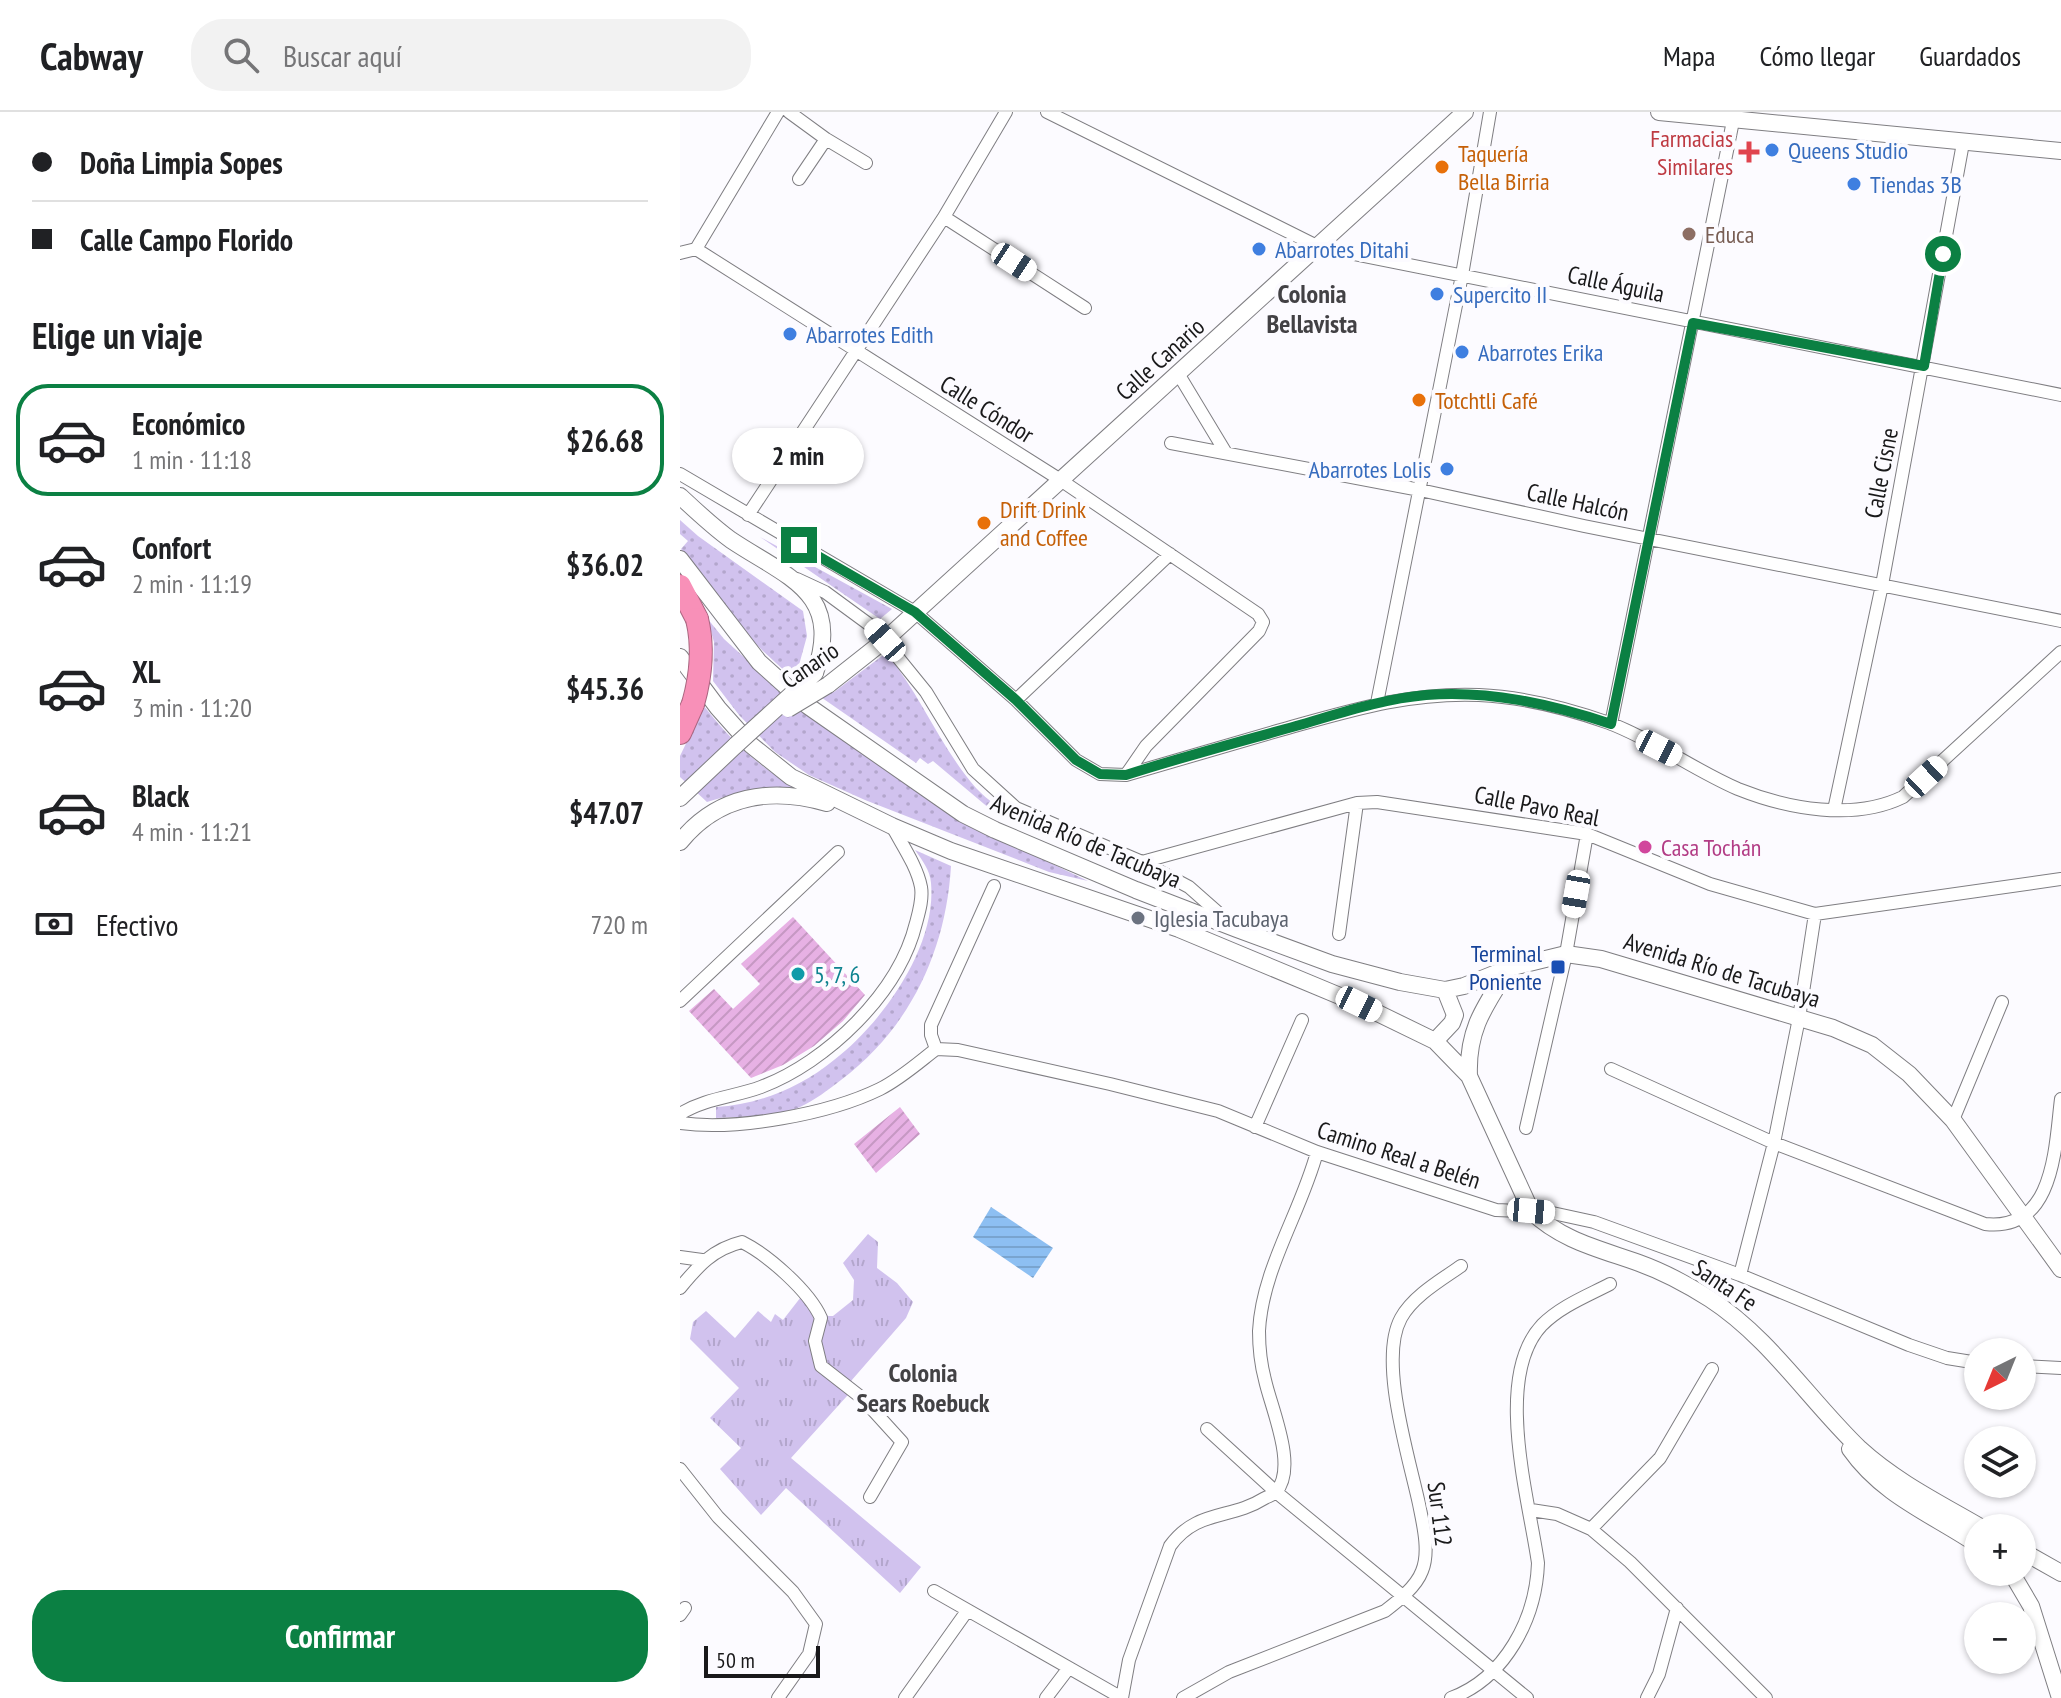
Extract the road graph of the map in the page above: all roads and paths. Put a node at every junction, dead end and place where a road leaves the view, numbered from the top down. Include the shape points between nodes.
1 (778, 112) edge
2 (789, 112) edge
3 (1006, 112) edge
4 (1047, 112) edge
5 (1465, 112) edge
6 (1490, 112) edge
7 (1659, 112) edge
8 (1733, 121) junction
9 (826, 139) junction
10 (1963, 143) junction
11 (2061, 151) edge
12 (866, 163) dead end
13 (799, 179) dead end
14 (944, 217) junction
15 (1319, 247) junction
16 (696, 249) junction
17 (680, 253) edge
18 (1462, 275) junction
19 (1085, 308) dead end
20 (1693, 323) junction
21 (855, 352) junction
22 (1924, 366) junction
23 (1179, 375) junction
24 (2061, 395) edge
25 (1171, 443) dead end
26 (1226, 453) junction
27 (680, 474) edge
28 (1059, 479) junction
29 (1420, 490) junction
30 (680, 496) edge
31 (748, 515) junction
32 (1649, 539) junction
33 (1170, 554) junction
34 (680, 559) edge
35 (786, 574) junction
36 (1882, 585) junction
37 (680, 586) edge
38 (915, 612) junction
39 (2061, 621) edge
40 (885, 640) junction
41 (2061, 652) edge
42 (680, 657) edge
43 (1016, 700) junction
44 (1377, 703) junction
45 (1611, 724) junction
46 (759, 726) junction
47 (680, 733) edge
48 (1126, 775) junction
49 (680, 798) edge
50 (1357, 803) junction
51 (1834, 810) junction
52 (867, 815) junction
53 (892, 826) junction
54 (1587, 834) junction
55 (680, 842) edge
56 (838, 852) dead end
57 (1142, 862) junction
58 (2061, 879) edge
59 (994, 886) dead end
60 (1815, 914) junction
61 (1237, 929) junction
62 (1339, 934) dead end
63 (1566, 954) junction
64 (1509, 968) junction
65 (1445, 990) junction
66 (680, 1001) edge
67 (2002, 1002) dead end
68 (1799, 1018) junction
69 (1302, 1020) dead end
70 (1435, 1041) junction
71 (936, 1049) junction
72 (1611, 1069) dead end
73 (1469, 1076) junction
74 (2061, 1099) edge
75 (680, 1114) edge
76 (1953, 1120) junction
77 (680, 1123) edge
78 (1255, 1127) junction
79 (1526, 1128) dead end
80 (1774, 1143) junction
81 (1317, 1152) junction
82 (1531, 1211) junction
83 (2024, 1215) junction
84 (2061, 1250) edge
85 (680, 1257) edge
86 (702, 1260) junction
87 (1461, 1266) dead end
88 (2061, 1269) edge
89 (1740, 1275) junction
90 (1610, 1284) dead end
91 (680, 1288) edge
92 (1964, 1361) edge
93 (2036, 1367) edge
94 (2061, 1368) edge
95 (1712, 1369) dead end
96 (1838, 1427) junction
97 (1207, 1429) dead end
98 (680, 1469) edge
99 (1276, 1492) junction
100 (870, 1497) dead end
101 (1531, 1510) junction
102 (1964, 1517) edge
103 (1591, 1529) junction
104 (1964, 1537) edge
105 (2036, 1559) edge
106 (2061, 1573) edge
107 (2019, 1586) edge
108 (934, 1591) dead end
109 (1403, 1596) junction
110 (1677, 1608) junction
111 (967, 1611) junction
112 (1068, 1669) junction
113 (1494, 1671) junction
114 (2058, 1692) edge
115 (778, 1698) edge
116 (905, 1698) edge
117 (1046, 1698) edge
118 (1122, 1698) edge
119 (1183, 1698) edge
120 (1451, 1698) edge
121 (1527, 1698) edge
122 (1647, 1698) edge
123 (1766, 1698) edge

1 - 16 street
2 - 9 street
3 - 14 street
4 - 15 street, Calle Águila
5 - 15 main road, Calle Canario
6 - 18 street
7 - 8 main road
8 - 10 main road
8 - 20 street
9 - 12 street
9 - 13 street
10 - 11 main road
10 - 22 street, Calle Cisne
14 - 19 street
14 - 21 street
15 - 18 street, Calle Águila
15 - 23 main road, Calle Canario
16 - 17 street
16 - 21 street, Calle Cóndor
18 - 20 street, Calle Águila
18 - 29 street
20 - 22 street, Calle Águila
20 - 32 street
21 - 28 street, Calle Cóndor
21 - 31 street
22 - 24 street, Calle Águila
22 - 36 street, Calle Cisne
23 - 26 street
23 - 28 main road, Calle Canario
25 - 26 street, Calle Halcón
26 - 29 street, Calle Halcón
27 - 31 street
28 - 33 street, Calle Cóndor
28 - 38 main road, Calle Canario
29 - 32 street, Calle Halcón
29 - 44 street
30 - 35 main road via 731,539
31 - 38 street
32 - 36 street, Calle Halcón
32 - 45 street
33 - 43 street
33 - 48 street, Calle Cóndor via 1263,622 1146,746
34 - 61 main road, Avenida Río de Tacubaya via 774,677 829,722 963,814
35 - 40 street via 825,592
35 - 46 main road, bridge via 821,616 823,648 815,673
36 - 39 street, Calle Halcón
36 - 51 street, Calle Cisne
37 - 47 highway, bridge via 697,619 701,660 693,704
38 - 40 main road, Calle Canario
38 - 43 street
40 - 46 main road, Canario, bridge via 828,685
40 - 57 street via 926,692 973,769 1016,808
41 - 51 street via 1903,797 1871,809
42 - 52 main road, Avenida Río de Tacubaya via 718,708 767,759
43 - 48 street via 1076,760 1100,774
44 - 45 street via 1426,695 1480,696 1565,709
44 - 48 street
45 - 51 street via 1738,789
46 - 49 main road, bridge
50 - 54 street, Calle Pavo Real via 1401,804
50 - 57 street, Calle Pavo Real
50 - 62 street
52 - 53 main road, Avenida Río de Tacubaya
52 - 55 main road via 811,798 749,797 710,812
53 - 70 main road, Avenida Río de Tacubaya via 996,868 1179,929
53 - 75 street via 922,889 915,930 886,989 833,1044 796,1070 760,1088 707,1100
54 - 60 street, Calle Pavo Real via 1710,884
54 - 63 street
56 - 66 street
57 - 61 street via 1189,887
58 - 60 street, Calle Pavo Real
59 - 71 street via 931,1025
60 - 68 street
61 - 65 main road, Avenida Río de Tacubaya via 1332,964
63 - 64 main road, Avenida Río de Tacubaya
63 - 68 main road, Avenida Río de Tacubaya via 1601,959
63 - 79 street
64 - 65 main road, Avenida Río de Tacubaya
64 - 73 main road via 1476,1023
65 - 70 main road via 1455,1015
67 - 76 street
68 - 76 main road, Avenida Río de Tacubaya via 1872,1045
68 - 80 street
69 - 78 street
70 - 73 main road, Avenida Río de Tacubaya
71 - 77 street via 881,1089 835,1105 791,1117 699,1126
71 - 78 street, Camino Real a Belén via 1110,1084 1218,1111
72 - 80 street
73 - 82 main road, Santa Fe
74 - 83 street via 2051,1177
76 - 83 main road, Avenida Río de Tacubaya
78 - 81 street, Camino Real a Belén
80 - 83 street via 1985,1224 2009,1223
80 - 89 street
81 - 82 street, Camino Real a Belén via 1496,1210
81 - 99 street via 1262,1296 1260,1353 1284,1456
82 - 89 street, Camino Real a Belén via 1594,1222
82 - 96 main road, Santa Fe via 1562,1236 1642,1264 1711,1300 1763,1342
83 - 84 main road
83 - 88 main road, Avenida Río de Tacubaya
85 - 86 street
86 - 91 street
86 - 100 street via 742,1242 799,1287 819,1313 815,1341 826,1372 850,1387 902,1442
87 - 109 street, Sur 112 via 1402,1316 1391,1351 1425,1553 1422,1572
89 - 92 street, Camino Real a Belén via 1909,1345
90 - 101 street via 1562,1308 1527,1348 1519,1371 1517,1424
93 - 94 street
95 - 103 street via 1660,1458
96 - 102 main road, Santa Fe via 1887,1471
96 - 104 main road via 1851,1451 1887,1491
97 - 99 street
98 - 115 street via 816,1624 809,1654
99 - 109 street
99 - 118 street via 1245,1509 1191,1524 1170,1546 1129,1660
101 - 103 street via 1557,1514
101 - 113 street via 1537,1586 1516,1641
103 - 110 street
105 - 106 main road
107 - 114 main road via 2031,1606
108 - 111 street
109 - 113 street
109 - 119 street, Sur 112 via 1365,1621 1229,1672
110 - 122 street
110 - 123 street
111 - 112 street
111 - 116 street
112 - 117 street
112 - 118 street
113 - 120 street via 1478,1686
113 - 121 street

